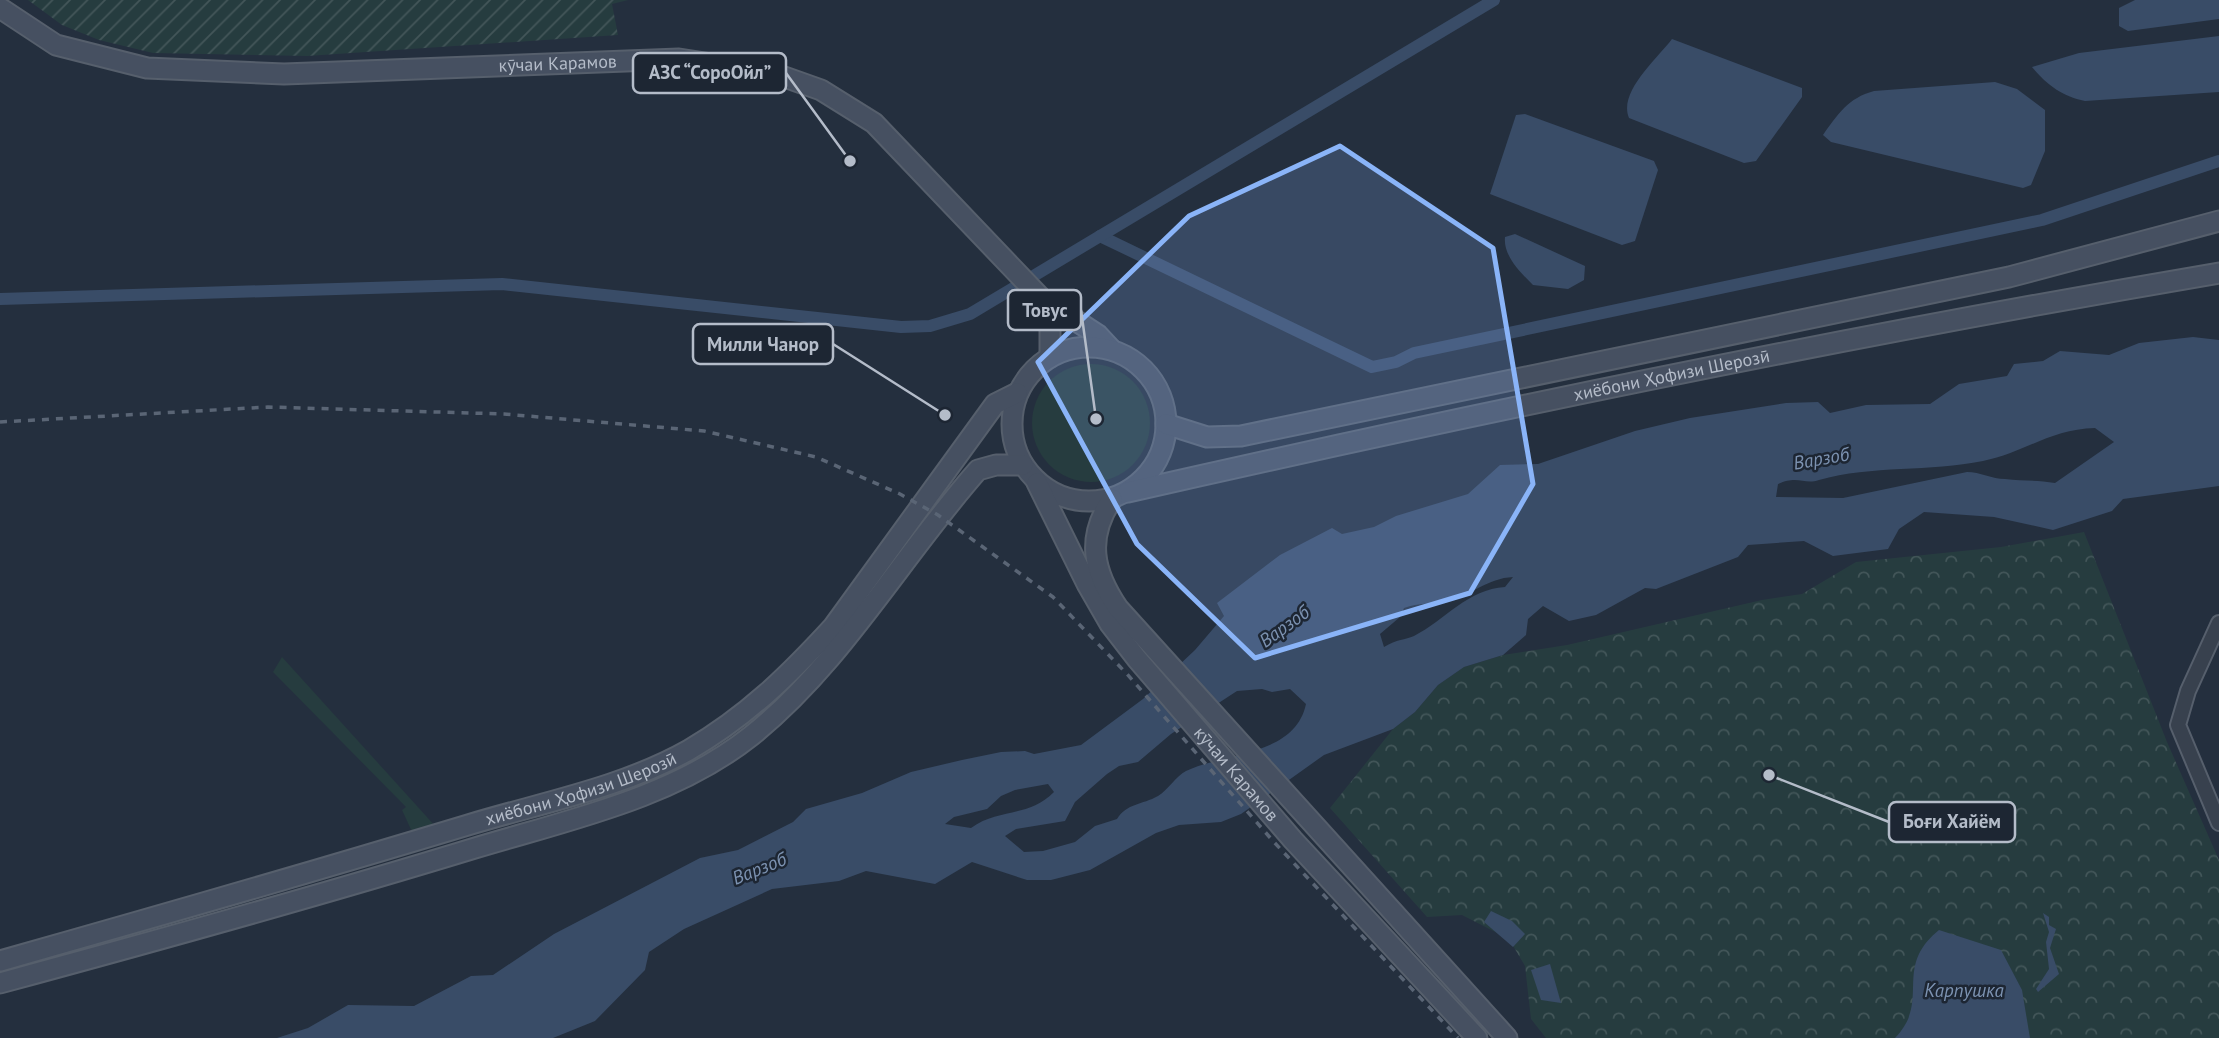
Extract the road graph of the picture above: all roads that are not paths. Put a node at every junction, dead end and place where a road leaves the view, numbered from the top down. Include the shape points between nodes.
1 (0, 8) edge
2 (2219, 221) edge
3 (2219, 273) edge
4 (1041, 298) junction
5 (1111, 349) junction
6 (1050, 357) junction
7 (1017, 393) junction
8 (1167, 424) junction
9 (1023, 465) junction
10 (1037, 483) junction
11 (1120, 495) junction
12 (2218, 627) edge
13 (572, 794) junction
14 (578, 817) junction
15 (2219, 823) edge
16 (0, 961) edge
17 (0, 983) edge
18 (1477, 1038) edge
19 (1507, 1038) edge

1 - 4 main road, кӯчаи Карамов via 56,46 147,68 284,74 679,59 776,74 821,90 874,123
2 - 8 main road, хиёбони Ҳофизи Шерозӣ via 2009,277 1241,436 1206,436
3 - 11 main road, хиёбони Ҳофизи Шерозӣ via 2008,309 1279,457
4 - 5 main road, кӯчаи Карамов via 1098,335
4 - 6 main road, кӯчаи Карамов via 1050,320
5 - 6 main road, хиёбони Ҳофизи Шерозӣ via 1090,346
5 - 8 main road via 1129,358 1150,378 1164,404
6 - 7 main road, хиёбони Ҳофизи Шерозӣ via 1037,366
7 - 9 main road, хиёбони Ҳофизи Шерозӣ via 1012,437
7 - 13 main road, хиёбони Ҳофизи Шерозӣ via 995,404 833,627 742,718 686,752
8 - 11 main road via 1156,463 1144,479
9 - 10 main road, хиёбони Ҳофизи Шерозӣ
9 - 14 main road, хиёбони Ҳофизи Шерозӣ via 978,470 803,687 750,737 698,770
10 - 11 main road, хиёбони Ҳофизи Шерозӣ via 1060,497 1086,502
10 - 18 main road, кӯчаи Карамов via 1087,584 1137,659 1293,840
11 - 19 main road, кӯчаи Карамов via 1098,523 1094,551 1095,566 1118,608
12 - 15 street via 2188,691 2178,725
13 - 14 main road
13 - 16 main road, хиёбони Ҳофизи Шерозӣ
14 - 17 main road, хиёбони Ҳофизи Шерозӣ via 340,889

